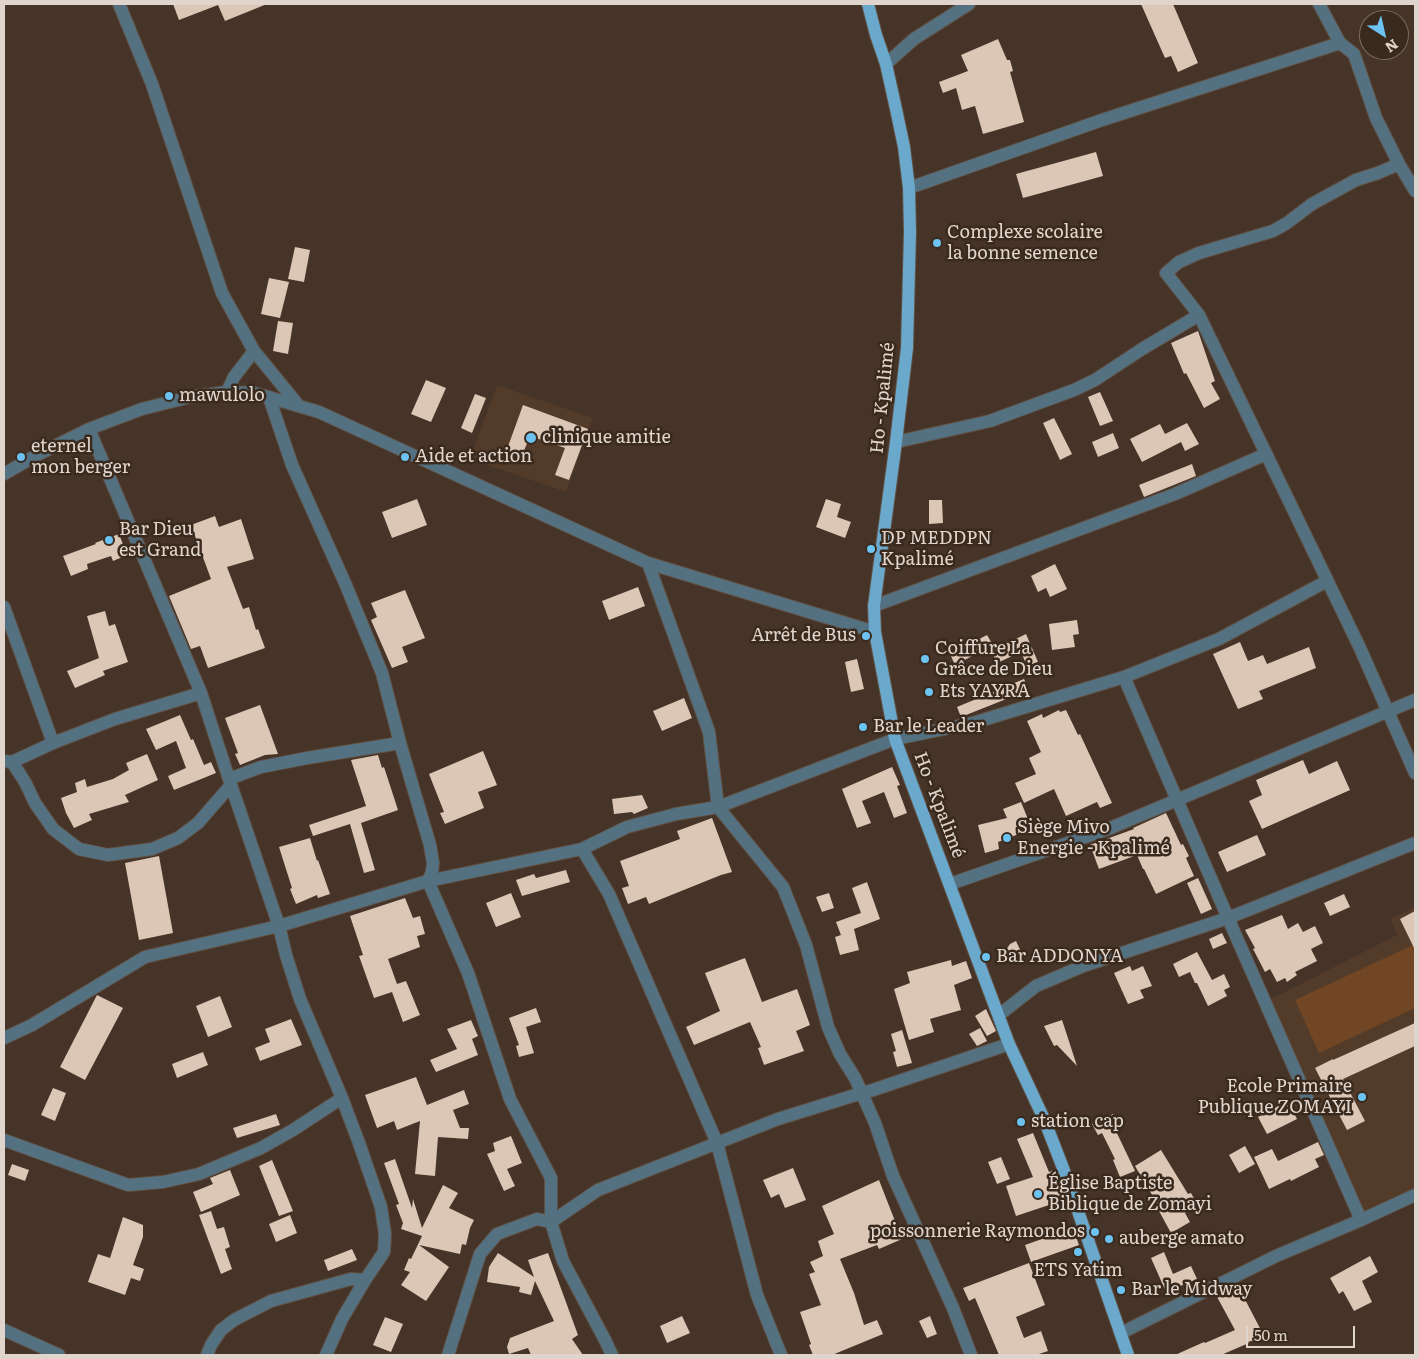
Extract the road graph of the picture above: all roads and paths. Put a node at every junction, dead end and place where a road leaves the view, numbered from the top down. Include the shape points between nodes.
1 (119, 4) edge
2 (868, 4) edge
3 (969, 4) edge
4 (1319, 4) edge
5 (1340, 43) junction
6 (886, 64) junction
7 (1399, 164) junction
8 (909, 188) junction
9 (1415, 191) edge
10 (1199, 315) junction
11 (254, 351) junction
12 (227, 392) junction
13 (270, 398) junction
14 (299, 406) junction
15 (89, 429) junction
16 (896, 442) junction
17 (1266, 454) junction
18 (4, 474) edge
19 (648, 563) junction
20 (1326, 581) junction
21 (874, 606) junction
22 (4, 607) edge
23 (875, 632) junction
24 (1124, 677) junction
25 (201, 693) junction
26 (1415, 700) edge
27 (1387, 712) junction
28 (895, 739) junction
29 (53, 743) junction
30 (400, 743) junction
31 (8, 761) edge
32 (1415, 773) edge
33 (230, 782) junction
34 (1177, 800) junction
35 (718, 807) junction
36 (1415, 844) edge
37 (582, 849) junction
38 (428, 881) junction
39 (950, 884) junction
40 (1228, 918) junction
41 (279, 926) junction
42 (999, 1015) junction
43 (4, 1038) edge
44 (1009, 1044) junction
45 (862, 1092) junction
46 (342, 1098) junction
47 (4, 1140) edge
48 (717, 1143) junction
49 (1415, 1195) edge
50 (1362, 1220) junction
51 (551, 1222) junction
52 (365, 1280) junction
53 (4, 1330) edge
54 (1120, 1333) junction
55 (59, 1355) edge
56 (207, 1355) edge
57 (326, 1355) edge
58 (448, 1355) edge
59 (612, 1355) edge
60 (781, 1355) edge
61 (971, 1355) edge
62 (1128, 1355) edge

1 - 11 street via 152,84 222,293
2 - 6 main road, Ho - Kpalimé
3 - 6 street via 914,39
4 - 5 street
5 - 7 street via 1354,54 1376,118
5 - 8 street via 1102,120
6 - 8 main road, Ho - Kpalimé via 904,147
7 - 9 street
7 - 10 street via 1356,180 1312,204 1273,231 1179,262 1166,273
8 - 16 main road, Ho - Kpalimé via 907,348
10 - 16 street via 1074,390 990,420
10 - 17 street
11 - 12 street
11 - 14 street
12 - 13 street via 254,393
12 - 15 street via 142,409
13 - 14 street
13 - 30 street via 292,465 382,673
14 - 19 street via 319,412
15 - 18 street
15 - 25 street
16 - 21 main road, Ho - Kpalimé
17 - 20 street
17 - 21 street via 1175,494
19 - 23 street
19 - 35 street via 710,732
20 - 24 street via 1219,639
20 - 27 street via 1360,648
21 - 23 main road, Ho - Kpalimé
22 - 29 street
23 - 28 main road, Ho - Kpalimé
24 - 28 street via 973,723
24 - 34 street
25 - 29 street via 115,719
25 - 33 street
26 - 27 street
27 - 32 street
27 - 34 street
28 - 35 street
28 - 39 main road, Ho - Kpalimé
29 - 31 street
30 - 33 street via 261,767
30 - 38 street via 430,845 433,863
31 - 33 street via 53,828 79,849 108,855 152,849 178,838 198,823
33 - 41 street
34 - 39 street via 1108,829
34 - 40 street
35 - 37 street via 627,827
35 - 45 street via 783,887 806,945 828,1027
36 - 40 street
37 - 38 street
37 - 48 street via 609,894
38 - 41 street
38 - 51 street via 468,974 510,1098 551,1178
39 - 42 main road, Ho - Kpalimé
40 - 42 street via 1075,969 1036,986
40 - 50 street
41 - 43 street via 145,957 32,1025
41 - 46 street via 300,999
42 - 44 main road, Ho - Kpalimé
44 - 45 street
44 - 54 main road, Ho - Kpalimé via 1044,1118
45 - 48 street
45 - 61 street via 876,1122 893,1176
46 - 47 street via 261,1148 199,1174 163,1182 128,1185
46 - 52 street via 381,1207 384,1252
48 - 51 street via 598,1190
48 - 60 street via 757,1295
49 - 50 street
50 - 54 street via 1276,1256
51 - 58 street via 537,1219 497,1234 480,1254
51 - 59 street via 563,1261
52 - 56 street via 351,1279 271,1301 221,1330
52 - 57 street
53 - 55 street
54 - 62 main road, Ho - Kpalimé

